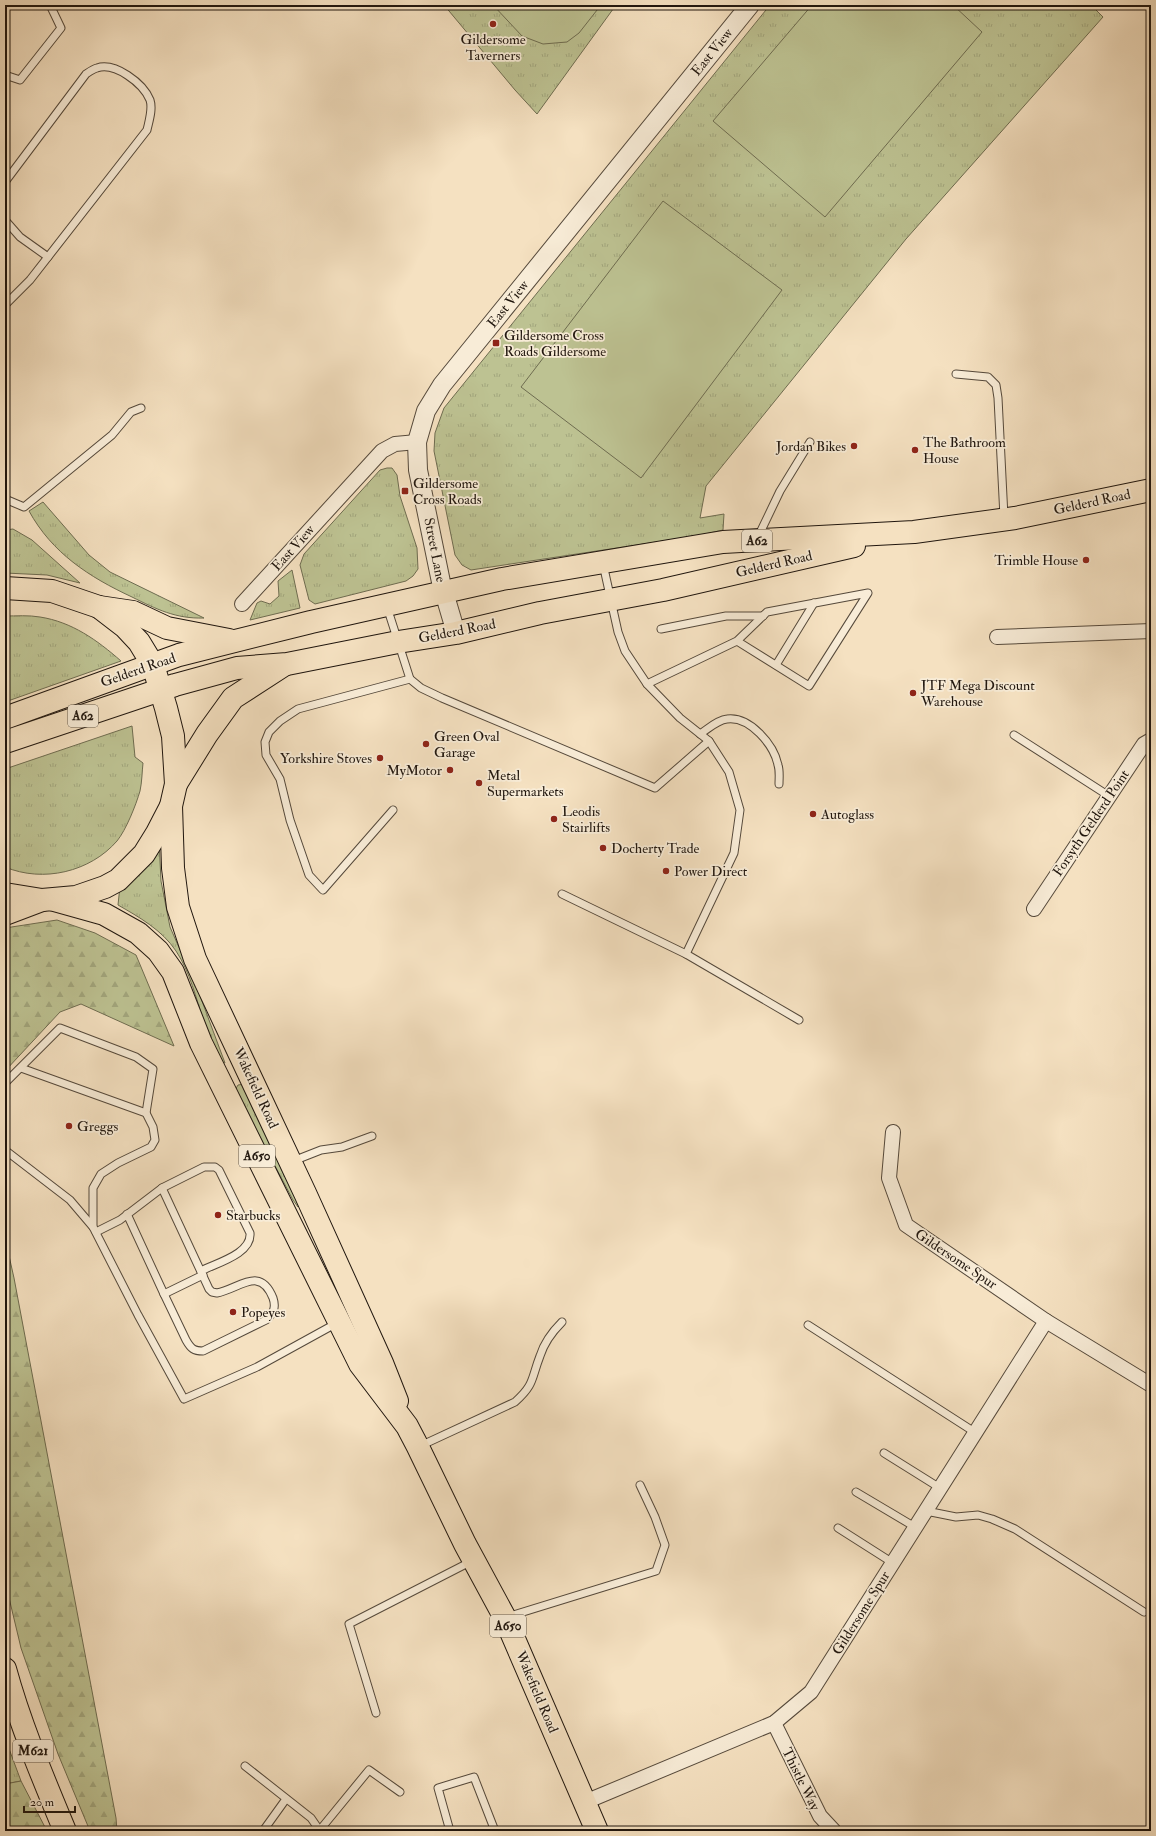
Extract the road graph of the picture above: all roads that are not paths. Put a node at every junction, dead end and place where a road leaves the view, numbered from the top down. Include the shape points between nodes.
1 (50, 5) edge
2 (750, 5) edge
3 (5, 75) edge
4 (5, 182) edge
5 (5, 220) edge
6 (48, 257) junction
7 (5, 305) edge
8 (956, 374) dead end
9 (141, 408) dead end
10 (417, 442) junction
11 (810, 442) dead end
12 (1151, 490) edge
13 (5, 499) edge
14 (1004, 520) junction
15 (914, 532) junction
16 (757, 541) junction
17 (602, 562) junction
18 (5, 588) edge
19 (443, 592) junction
20 (611, 600) junction
21 (814, 603) junction
22 (242, 604) dead end
23 (387, 605) junction
24 (99, 607) junction
25 (763, 616) junction
26 (662, 629) dead end
27 (1151, 631) edge
28 (456, 633) junction
29 (997, 637) dead end
30 (236, 641) junction
31 (737, 641) junction
32 (398, 642) junction
33 (287, 664) junction
34 (153, 665) junction
35 (776, 665) junction
36 (410, 678) junction
37 (647, 684) junction
38 (161, 690) junction
39 (5, 718) edge
40 (700, 734) junction
41 (1014, 735) dead end
42 (1151, 740) edge
43 (709, 741) junction
44 (5, 742) edge
45 (176, 784) junction
46 (779, 784) dead end
47 (1109, 796) junction
48 (171, 806) junction
49 (393, 810) dead end
50 (5, 894) edge
51 (562, 894) dead end
52 (48, 900) junction
53 (1034, 909) dead end
54 (5, 914) edge
55 (686, 954) junction
56 (799, 1020) dead end
57 (20, 1068) junction
58 (5, 1083) edge
59 (146, 1113) junction
60 (893, 1132) dead end
61 (372, 1136) dead end
62 (5, 1150) edge
63 (291, 1162) junction
64 (162, 1188) junction
65 (127, 1214) junction
66 (94, 1230) junction
67 (202, 1273) junction
68 (164, 1294) junction
69 (359, 1312) junction
70 (1046, 1321) junction
71 (339, 1322) junction
72 (562, 1322) dead end
73 (808, 1325) dead end
74 (1151, 1385) edge
75 (406, 1426) junction
76 (976, 1433) junction
77 (418, 1447) junction
78 (884, 1453) dead end
79 (640, 1485) dead end
80 (940, 1488) junction
81 (856, 1492) dead end
82 (926, 1511) junction
83 (838, 1528) dead end
84 (915, 1528) junction
85 (474, 1560) junction
86 (893, 1563) junction
87 (1144, 1612) dead end
88 (505, 1618) junction
89 (5, 1669) edge
90 (376, 1713) dead end
91 (774, 1723) junction
92 (245, 1766) dead end
93 (400, 1792) dead end
94 (286, 1799) junction
95 (584, 1802) junction
96 (65, 1831) edge
97 (262, 1831) edge
98 (320, 1831) edge
99 (450, 1831) edge
100 (495, 1831) edge
101 (597, 1831) edge
102 (834, 1831) edge

1 - 3 lane via 61,28 20,80
2 - 10 street, East View via 442,386 426,411
4 - 6 lane via 86,74 98,68 117,69 138,83 150,100 151,115 147,130
5 - 6 lane via 20,237
6 - 7 lane
8 - 14 lane via 988,377 996,385
9 - 13 lane via 131,412 112,435 24,507
10 - 19 street, Street Lane via 418,470
10 - 22 street, East View via 395,444 382,452 263,587
11 - 16 lane via 780,491
12 - 14 main road, Gelderd Road / A62
14 - 15 main road, Gelderd Road / A62
15 - 16 main road, Gelderd Road / A62
15 - 20 main road, Gelderd Road / A62
16 - 17 main road, Gelderd Road / A62 via 724,542
17 - 19 main road, Gelderd Road / A62
17 - 20 lane
18 - 24 main road via 52,591
19 - 23 main road, Gelderd Road / A62
19 - 28 street, Street Lane
20 - 28 main road, Gelderd Road / A62
20 - 37 lane via 625,651
21 - 25 lane via 767,612
21 - 35 lane
21 - 35 lane via 868,593 809,686
23 - 30 main road, Gelderd Road / A62
23 - 32 lane
24 - 30 main road via 133,612 167,628
24 - 34 main road via 139,642
25 - 26 lane via 726,616
25 - 31 lane
27 - 29 street
28 - 32 main road, Gelderd Road / A62
30 - 34 main road, Gelderd Road / A62 via 179,655
31 - 35 lane
31 - 37 lane
32 - 33 main road, Gelderd Road / A62
32 - 36 lane
33 - 38 main road, Gelderd Road / A62 via 237,668
33 - 45 main road via 233,698 206,734
34 - 38 main road
34 - 39 main road, Gelderd Road / A62
36 - 43 lane via 421,688 442,698 655,788
36 - 49 lane via 298,709 280,721 269,732 265,742 266,755 280,779 290,820 309,875 322,890
37 - 40 lane via 680,718
38 - 44 main road, Gelderd Road / A62
38 - 45 main road via 173,736
40 - 43 lane
40 - 46 lane via 726,719 737,720 750,726 762,735 773,751 779,766
41 - 47 lane
42 - 47 street, Forsyth Gelderd Point via 1144,744
43 - 55 lane via 729,772 740,810 734,853
45 - 48 main road
47 - 53 street, Forsyth Gelderd Point
48 - 52 main road via 144,854 118,880 76,897
48 - 63 main road, Wakefield Road / A650 via 173,868 178,908 195,959
50 - 52 main road
51 - 55 lane
52 - 54 main road
52 - 71 main road, Wakefield Road / A650 via 104,914 138,933 158,952 173,972 201,1043
55 - 56 lane
57 - 58 lane
57 - 59 lane
57 - 59 lane via 60,1028 136,1057 153,1069
59 - 66 lane via 153,1127 155,1140 151,1147 101,1174 93,1188
60 - 70 street, Gildersome Spur via 889,1178 906,1225
61 - 63 lane via 342,1147 321,1150
62 - 66 lane via 70,1200
63 - 69 main road, Wakefield Road / A650
64 - 65 lane
64 - 67 lane
64 - 67 lane via 204,1167 215,1167 220,1170 250,1233 250,1239 243,1251
65 - 66 lane via 120,1220
65 - 68 lane
66 - 71 lane via 184,1399 257,1367
67 - 68 lane
67 - 68 lane via 209,1289 217,1293 249,1280 265,1285 275,1304 273,1314 266,1320 203,1351 196,1351 190,1348
69 - 71 main road
69 - 75 main road, Wakefield Road / A650
70 - 74 street, Gildersome Spur
70 - 76 street, Gildersome Spur
71 - 75 main road, Wakefield Road / A650 via 360,1364
72 - 77 lane via 550,1334 528,1391 515,1402
73 - 76 lane
75 - 77 main road, Wakefield Road / A650
76 - 80 street, Gildersome Spur
77 - 85 main road, Wakefield Road / A650
78 - 80 lane
79 - 88 lane via 665,1545 656,1571
80 - 82 street, Gildersome Spur
81 - 84 lane
82 - 84 street, Gildersome Spur
82 - 87 lane via 956,1518 978,1515 1015,1529
83 - 86 lane
84 - 86 street, Gildersome Spur
85 - 88 main road, Wakefield Road / A650
85 - 90 lane via 349,1624
86 - 91 street, Gildersome Spur via 812,1692
88 - 95 main road, Wakefield Road / A650
89 - 96 main road, M621 via 39,1769
91 - 95 street, Gildersome Spur
91 - 102 street, Thistle Way via 820,1816
92 - 94 lane
93 - 98 lane via 369,1770
94 - 97 lane
94 - 98 lane via 311,1818
95 - 101 main road, Wakefield Road / A650
99 - 100 lane via 438,1788 474,1777

